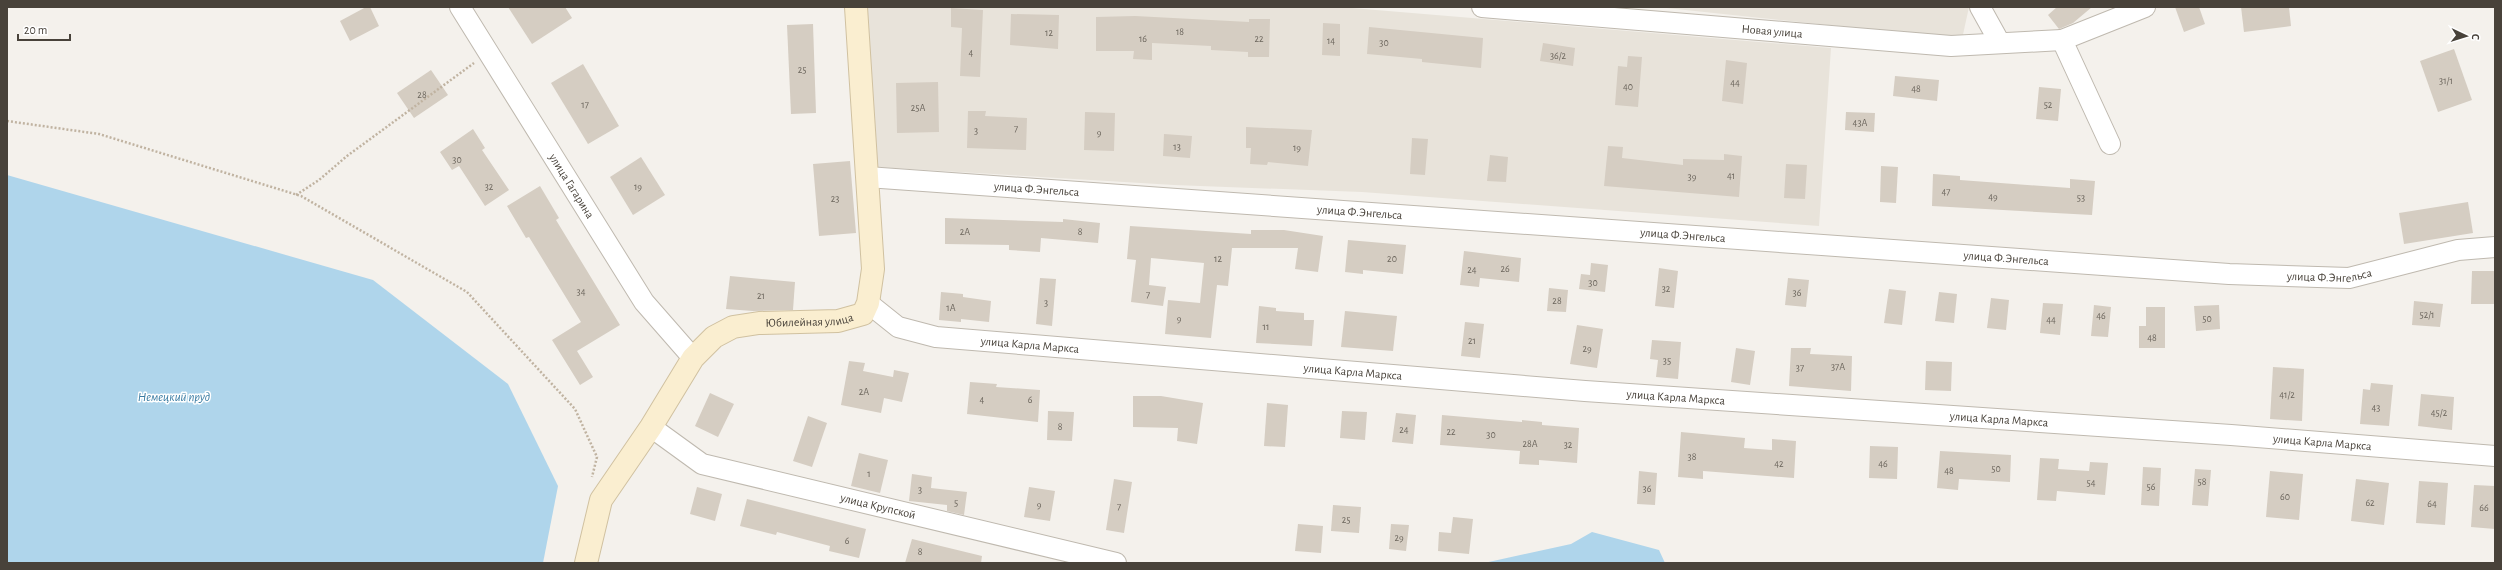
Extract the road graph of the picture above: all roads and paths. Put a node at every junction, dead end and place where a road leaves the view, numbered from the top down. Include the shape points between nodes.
1 (460, 7) edge
2 (856, 7) edge
3 (1482, 7) edge
4 (1980, 7) edge
5 (2145, 7) edge
6 (2062, 40) junction
7 (2000, 43) junction
8 (487, 53) junction
9 (7, 121) edge
10 (2110, 144) dead end
11 (867, 177) junction
12 (296, 195) junction
13 (2495, 247) edge
14 (868, 303) junction
15 (693, 358) junction
16 (651, 427) junction
17 (2495, 456) edge
18 (592, 480) dead end
19 (586, 563) edge
20 (1116, 563) edge

1 - 8 street, улица Гагарина
2 - 11 street, Юбилейная улица
3 - 7 street, Новая улица via 1951,46
4 - 7 street
5 - 6 street, Новая улица
6 - 7 street, Новая улица
6 - 10 street
8 - 12 path
8 - 15 street, улица Гагарина via 644,302
9 - 12 path via 99,134
11 - 13 street, улица Ф.Энгельса via 2229,274 2349,278 2458,250
11 - 14 street, Юбилейная улица via 873,269
12 - 18 path via 467,292 575,409 597,457
14 - 15 street, Юбилейная улица via 862,314 838,321 759,323 733,327 714,337
14 - 17 street, улица Карла Маркса via 898,327 936,337 1585,391 2231,434
15 - 16 street, Юбилейная улица
16 - 19 street, Юбилейная улица via 601,500
16 - 20 street, улица Крупской via 702,464

